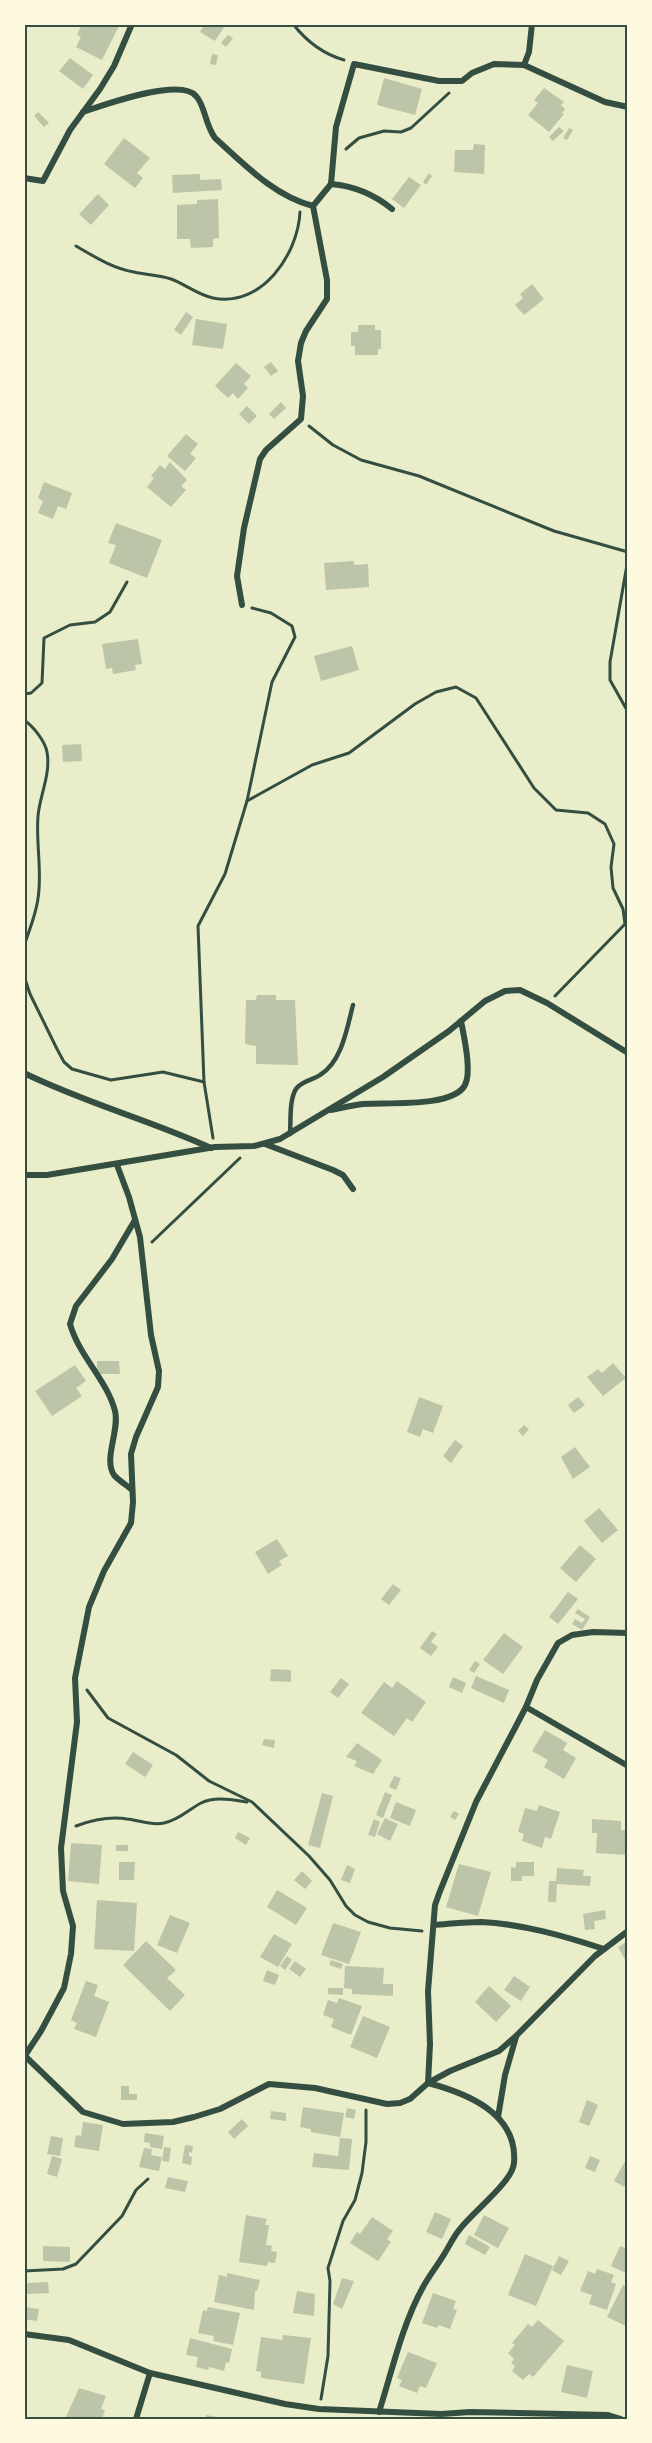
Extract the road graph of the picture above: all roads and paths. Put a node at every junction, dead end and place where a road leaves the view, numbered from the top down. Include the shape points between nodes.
1 (132, 24) edge
2 (293, 24) edge
3 (532, 24) edge
4 (354, 64) junction
5 (524, 65) junction
6 (462, 81) junction
7 (628, 107) edge
8 (83, 112) junction
9 (333, 159) junction
10 (24, 177) edge
11 (332, 184) junction
12 (300, 203) junction
13 (313, 206) junction
14 (392, 209) dead end
15 (76, 246) dead end
16 (301, 419) junction
17 (628, 552) edge
18 (628, 559) edge
19 (127, 582) dead end
20 (242, 605) joint
21 (24, 694) edge
22 (628, 712) edge
23 (24, 720) edge
24 (247, 801) junction
25 (24, 946) edge
26 (24, 976) edge
27 (547, 1003) junction
28 (353, 1005) dead end
29 (461, 1022) junction
30 (628, 1053) edge
31 (24, 1073) edge
32 (204, 1082) junction
33 (328, 1110) junction
34 (290, 1134) junction
35 (265, 1144) junction
36 (254, 1146) junction
37 (213, 1148) junction
38 (117, 1165) junction
39 (24, 1174) edge
40 (353, 1189) dead end
41 (135, 1220) junction
42 (142, 1251) junction
43 (132, 1490) junction
44 (628, 1633) edge
45 (75, 1678) junction
46 (526, 1707) junction
47 (628, 1766) edge
48 (252, 1802) junction
49 (63, 1830) junction
50 (434, 1929) junction
51 (628, 1931) edge
52 (604, 1950) junction
53 (516, 2036) junction
54 (24, 2057) edge
55 (428, 2083) junction
56 (366, 2099) junction
57 (498, 2117) junction
58 (148, 2179) dead end
59 (24, 2271) edge
60 (24, 2334) edge
61 (150, 2373) junction
62 (320, 2409) junction
63 (379, 2412) junction
64 (440, 2416) edge
65 (136, 2419) edge
66 (621, 2419) edge

1 - 8 street via 114,66
2 - 4 path via 313,45
3 - 5 street
4 - 6 street via 439,81
4 - 9 street via 336,127
5 - 6 street via 494,64
5 - 7 street via 605,102
6 - 9 path via 411,128 359,138
8 - 10 street via 43,181
8 - 12 street via 140,93 195,93 215,138 271,186
9 - 11 street
11 - 13 street
11 - 14 street via 366,193
12 - 13 street
12 - 15 path via 299,229 283,264 261,286 230,299 211,298 170,278 114,267
13 - 16 street via 327,299 301,343
16 - 17 path via 333,445 361,460 419,476 554,531
16 - 20 street via 260,459 237,576
18 - 22 path via 610,680
19 - 21 path via 111,612 95,622 70,625 44,638 42,683
20 - 24 path via 272,613 292,626 295,637 272,682
23 - 25 path via 47,749 49,764 38,814 38,906
24 - 27 path via 312,765 349,753 436,692 456,687 476,699 534,788 556,810 588,813 605,824 614,844 613,888 625,924
24 - 32 path via 225,874 198,926
26 - 32 path via 57,1049 72,1069 111,1080 163,1072
27 - 29 street via 520,990 505,991 485,1001
27 - 30 street
28 - 34 lane via 343,1041 330,1066 296,1088
29 - 33 street
29 - 33 street via 467,1078 460,1091 431,1101
31 - 37 street via 80,1099
32 - 37 path
33 - 34 street
34 - 35 street
35 - 36 street
35 - 40 street via 343,1175
36 - 37 street
36 - 42 path
37 - 38 street
38 - 39 street via 47,1175
38 - 41 street
41 - 42 street
41 - 43 street via 112,1259 76,1306 70,1324 82,1353 113,1402 118,1422 110,1463 114,1474
42 - 43 street via 159,1371 158,1387 132,1454
43 - 45 street via 131,1523 89,1607
44 - 46 street via 572,1635 558,1643
45 - 48 path via 108,1718 176,1755 209,1781
45 - 49 street via 77,1722
46 - 47 street
46 - 50 street via 476,1802 435,1905
48 - 49 path via 202,1802 181,1817 163,1823 100,1818
48 - 50 path via 309,1856 355,1915 390,1928
49 - 54 street via 63,1891 73,1926 71,1954 64,1988
50 - 52 street via 480,1922 512,1925
50 - 55 street via 428,1991
51 - 52 street
52 - 53 street
53 - 55 street via 500,2051
53 - 57 street
54 - 56 street via 83,2112 123,2124 194,2117 220,2109 269,2084 315,2088
55 - 56 street via 400,2103
55 - 57 street via 482,2103
56 - 62 path via 366,2142 356,2200 344,2221 328,2268 328,2356
57 - 63 street via 513,2151 509,2179 459,2230 423,2288
58 - 59 path via 136,2190 122,2216 76,2264
60 - 61 street via 69,2340
61 - 62 street
61 - 65 street
62 - 63 street
63 - 64 street
64 - 66 street via 480,2412 608,2415

